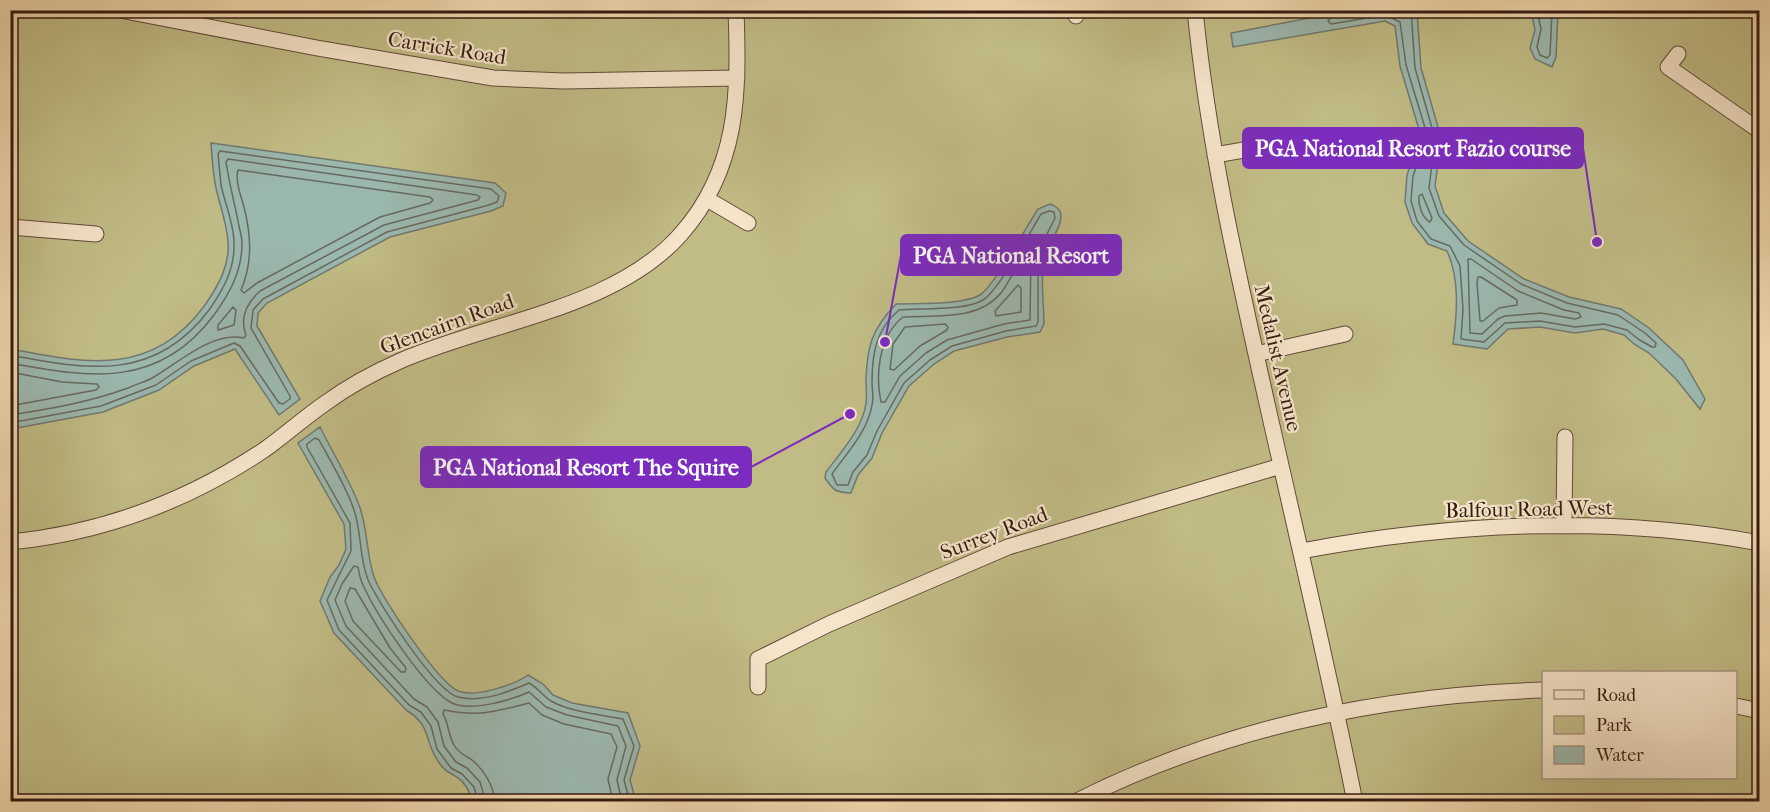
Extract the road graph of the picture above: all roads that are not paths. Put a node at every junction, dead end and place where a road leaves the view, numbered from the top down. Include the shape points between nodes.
1 (120, 10) edge
2 (736, 10) edge
3 (1195, 10) edge
4 (1678, 54) dead end
5 (737, 78) junction
6 (1760, 131) edge
7 (1296, 141) dead end
8 (1215, 155) junction
9 (706, 199) junction
10 (748, 223) dead end
11 (10, 227) edge
12 (96, 234) dead end
13 (1345, 334) dead end
14 (1256, 354) junction
15 (1565, 437) dead end
16 (1281, 466) junction
17 (1564, 526) junction
18 (10, 542) edge
19 (1760, 543) edge
20 (1301, 551) junction
21 (759, 687) dead end
22 (1542, 690) edge
23 (1737, 706) edge
24 (1337, 711) junction
25 (1760, 711) edge
26 (1075, 801) edge
27 (1355, 801) edge

1 - 5 street, Carrick Road via 492,78
2 - 5 street, Glencairn Road
3 - 8 street, Medalist Avenue
4 - 6 street via 1668,67
5 - 9 street, Glencairn Road via 733,128 718,178
7 - 8 street
8 - 14 street, Medalist Avenue
9 - 10 street
9 - 18 street, Glencairn Road via 657,258 602,290 399,362 361,381 266,448 196,490 132,516 75,532
11 - 12 street
13 - 14 street
14 - 16 street, Medalist Avenue
15 - 17 street
16 - 20 street, Medalist Avenue
16 - 21 street, Surrey Road via 1087,522 968,563 758,659
17 - 19 street, Balfour Road West via 1684,533
17 - 20 street, Balfour Road West via 1424,532
20 - 24 street, Medalist Avenue
22 - 24 street via 1435,696
23 - 25 street
24 - 26 street via 1209,746
24 - 27 street, Medalist Avenue

